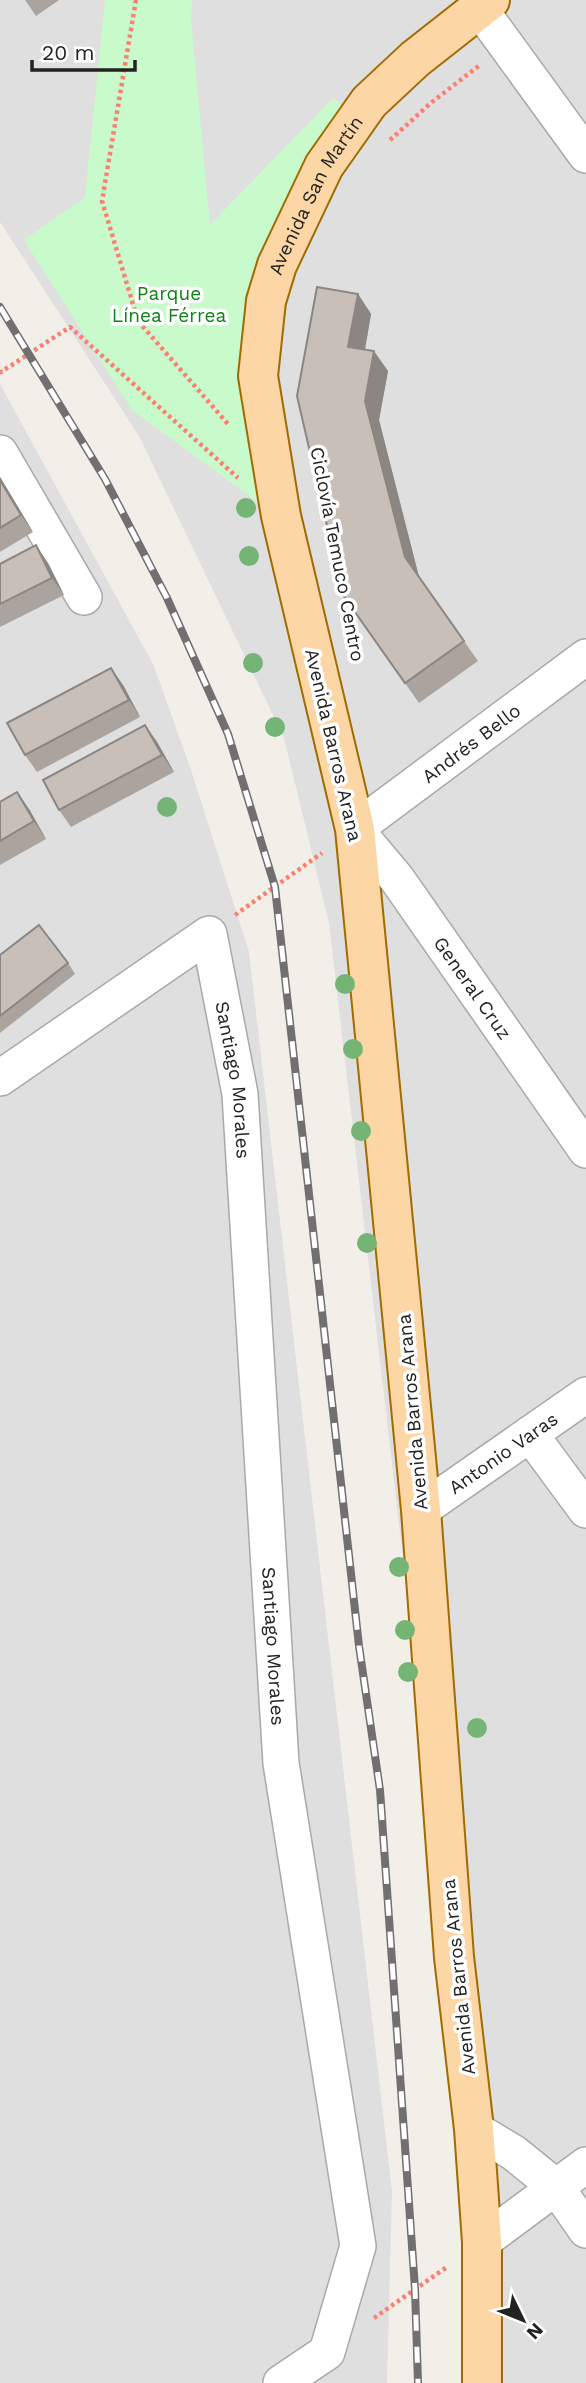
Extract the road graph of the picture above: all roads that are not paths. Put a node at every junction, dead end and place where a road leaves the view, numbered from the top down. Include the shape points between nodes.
1 (475, 9) edge
2 (586, 155) edge
3 (271, 450) joint
4 (0, 453) edge
5 (84, 597) dead end
6 (586, 657) edge
7 (355, 829) junction
8 (0, 1078) edge
9 (586, 1150) edge
10 (586, 1395) edge
11 (530, 1434) junction
12 (421, 1510) junction
13 (586, 1510) edge
14 (474, 2129) junction
15 (586, 2165) edge
16 (556, 2187) junction
17 (586, 2230) edge
18 (482, 2242) junction
19 (281, 2383) edge
20 (482, 2383) edge

1 - 2 street
1 - 3 main road, Avenida San Martín via 369,102 324,166 292,232 266,302 260,338 260,388
3 - 7 main road, Avenida Barros Arana via 281,516
4 - 5 street
6 - 7 street, Andrés Bello
7 - 9 street, General Cruz via 397,879
7 - 12 main road, Avenida Barros Arana
8 - 19 street, Santiago Morales via 209,934 240,1094 281,1763 358,2246 327,2352
10 - 11 street, Antonio Varas
11 - 12 street, Antonio Varas
11 - 13 street
12 - 14 main road, Avenida Barros Arana via 454,1957
14 - 16 street via 514,2153
14 - 18 main road, Avenida Barros Arana
15 - 16 street
16 - 17 street
16 - 18 street
18 - 20 main road, Avenida Barros Arana

